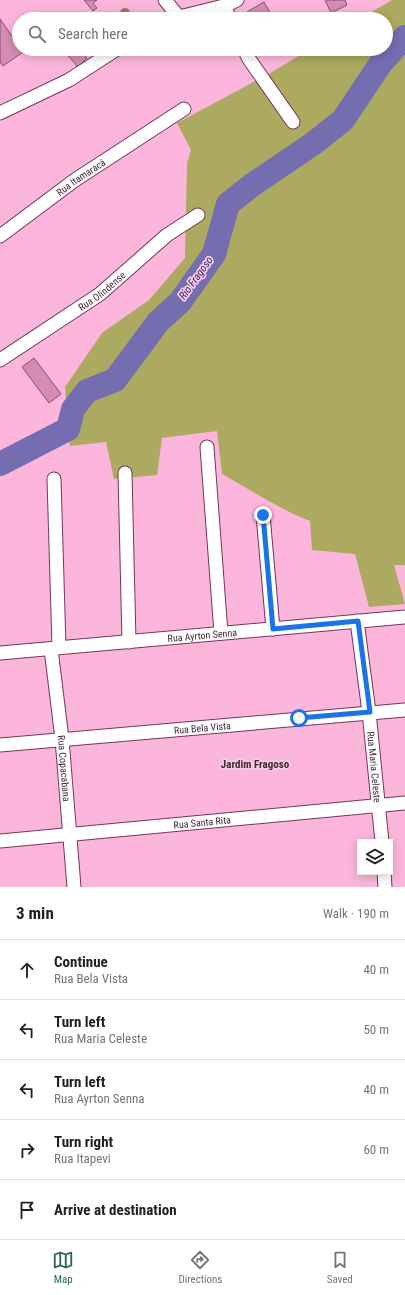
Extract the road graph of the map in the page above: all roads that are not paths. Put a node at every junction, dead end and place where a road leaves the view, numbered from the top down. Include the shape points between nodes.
1 (165, 0) edge
2 (237, 0) edge
3 (224, 6) junction
4 (171, 12) edge
5 (197, 12) edge
6 (227, 12) edge
7 (106, 56) edge
8 (248, 56) edge
9 (184, 109) dead end
10 (0, 113) edge
11 (292, 122) dead end
12 (198, 214) dead end
13 (0, 236) edge
14 (0, 360) edge
15 (206, 447) dead end
16 (125, 473) dead end
17 (54, 479) dead end
18 (263, 515) dead end
19 (405, 617) edge
20 (358, 621) junction
21 (273, 629) junction
22 (222, 633) junction
23 (129, 642) junction
24 (55, 648) junction
25 (0, 653) edge
26 (405, 710) edge
27 (370, 712) junction
28 (62, 739) junction
29 (0, 745) edge
30 (405, 803) edge
31 (379, 805) junction
32 (71, 836) junction
33 (382, 839) edge
34 (0, 841) edge
35 (384, 875) edge
36 (74, 887) edge
37 (385, 887) edge

1 - 4 street
2 - 3 street
3 - 5 street
3 - 6 street
7 - 10 street via 69,80
8 - 11 street
9 - 13 street, Rua Itamaracá via 74,180
12 - 14 street, Rua Olindense via 167,235 100,294
15 - 22 street
16 - 23 street
17 - 24 street, Rua Copacabana
18 - 21 street
19 - 20 street, Rua Ayrton Senna
20 - 21 street, Rua Ayrton Senna
20 - 27 street, Rua Maria Celeste
21 - 22 street, Rua Ayrton Senna
22 - 23 street, Rua Ayrton Senna
23 - 24 street, Rua Ayrton Senna
24 - 25 street, Rua Ayrton Senna
24 - 28 street, Rua Copacabana
26 - 27 street, Rua Bela Vista
27 - 28 street, Rua Bela Vista
27 - 31 street, Rua Maria Celeste
28 - 29 street, Rua Bela Vista
28 - 32 street, Rua Copacabana
30 - 31 street, Rua Santa Rita
31 - 32 street, Rua Santa Rita
31 - 33 street, Rua Maria Celeste
32 - 34 street, Rua Santa Rita
32 - 36 street, Rua Copacabana
35 - 37 street

